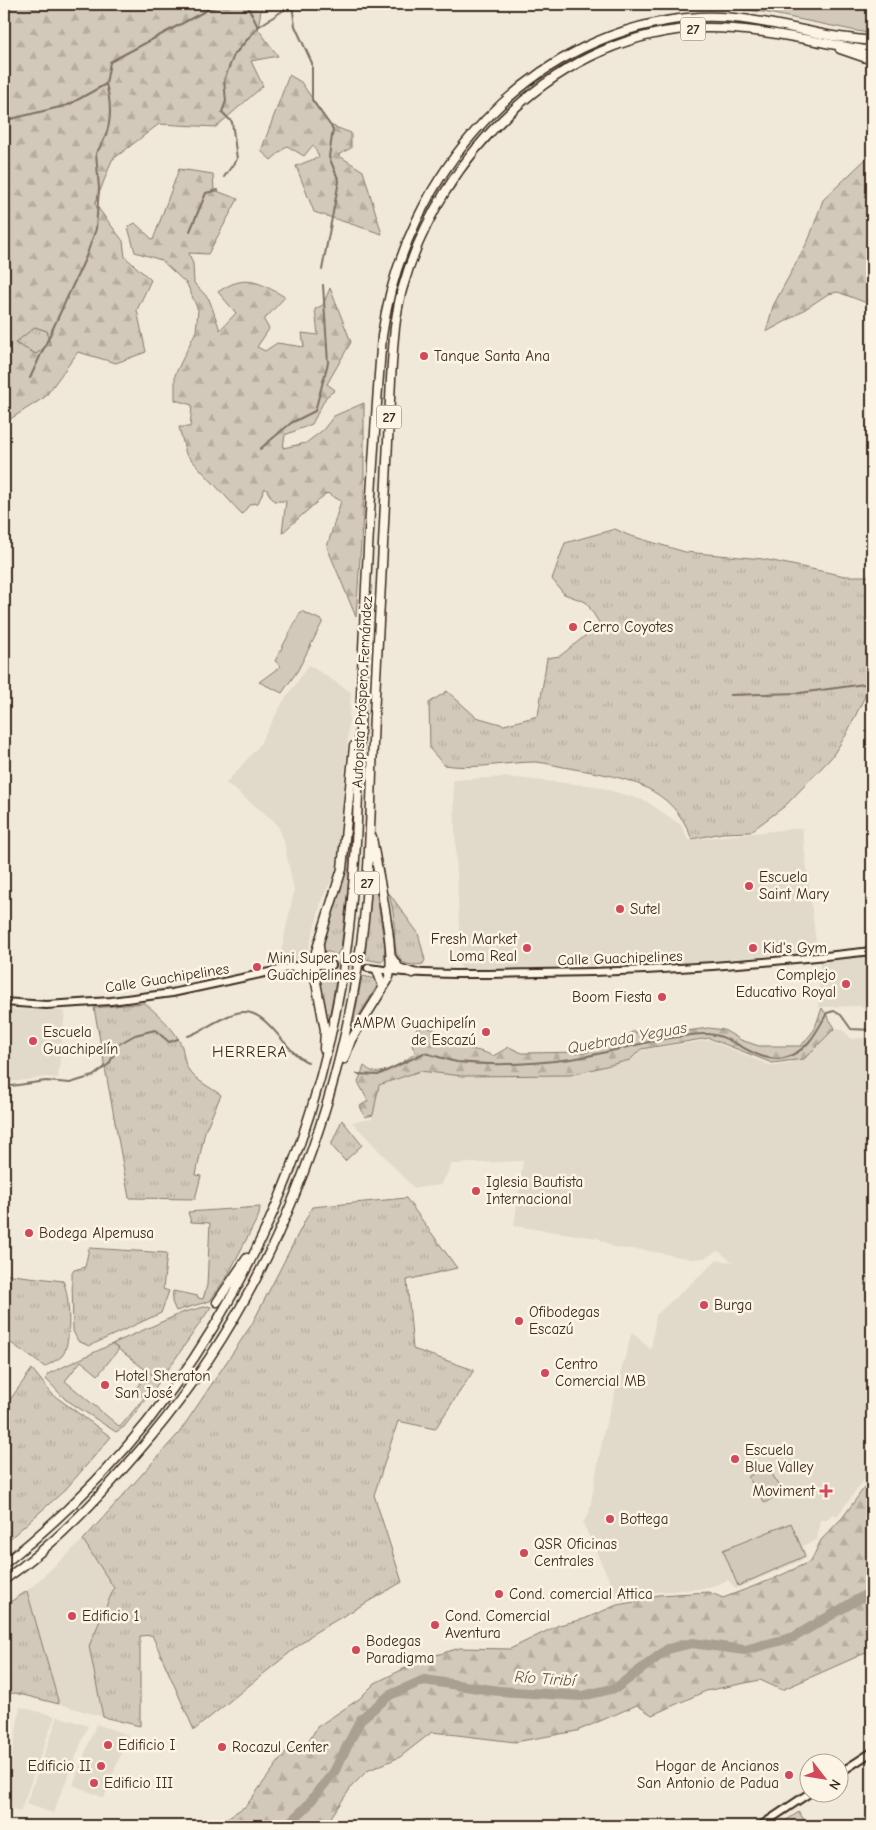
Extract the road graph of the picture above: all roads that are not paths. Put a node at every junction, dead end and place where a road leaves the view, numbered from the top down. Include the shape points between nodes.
1 (872, 41) edge
2 (832, 46) junction
3 (872, 51) edge
4 (872, 60) edge
5 (362, 666) junction
6 (371, 779) junction
7 (319, 944) junction
8 (872, 951) edge
9 (390, 955) junction
10 (314, 965) junction
11 (329, 965) joint
12 (296, 967) junction
13 (368, 968) tunnel mouth
14 (377, 970) junction
15 (390, 972) junction
16 (413, 973) junction
17 (315, 977) junction
18 (383, 987) junction
19 (4, 1002) edge
20 (319, 1085) junction
21 (330, 1096) junction
22 (268, 1227) junction
23 (217, 1302) dead end
24 (29, 1562) junction
25 (4, 1563) edge
26 (4, 1580) edge
27 (4, 1585) edge
28 (872, 1754) edge
29 (848, 1770) edge
30 (798, 1801) edge
31 (801, 1802) edge
32 (760, 1826) edge
33 (765, 1826) edge

1 - 5 highway, Autopista Próspero Fernández / 27 via 740,18 702,17 639,27 603,38 559,60 520,88 472,134 444,171 414,224 386,304 379,368
2 - 3 highway, Autopista Próspero Fernández / 27
2 - 4 highway
2 - 6 highway, Autopista Próspero Fernández / 27 via 784,35 704,28 637,38 567,69 528,98 482,142 448,186 415,253 402,288 396,318
5 - 7 highway via 342,870
5 - 20 highway, Autopista Próspero Fernández / 27 via 351,908 341,987
6 - 9 highway via 372,836
6 - 21 highway, Autopista Próspero Fernández / 27 via 362,929 348,1026
7 - 10 highway
7 - 11 highway via 320,955
8 - 16 street, Calle Guachipelines via 673,969
9 - 15 highway
9 - 16 highway via 399,968
10 - 11 street, Calle Guachipelines
10 - 12 street, Calle Guachipelines
10 - 17 highway
12 - 17 highway
12 - 19 street, Calle Guachipelines via 172,993 46,1005
13 - 14 street, Calle Guachipelines
14 - 15 street, Calle Guachipelines
14 - 18 highway
15 - 16 street, Calle Guachipelines
15 - 18 highway
17 - 20 highway via 325,1030
18 - 21 highway via 351,1040
20 - 22 highway, Autopista Próspero Fernández / 27 via 294,1164
21 - 24 highway, Autopista Próspero Fernández / 27 via 317,1140 282,1223 261,1268 212,1353 166,1419 107,1488
22 - 23 highway
22 - 25 highway, Autopista Próspero Fernández / 27 via 219,1318 160,1406 82,1494
24 - 26 highway, Autopista Próspero Fernández / 27
24 - 27 highway
28 - 29 street
30 - 32 street
31 - 33 street

